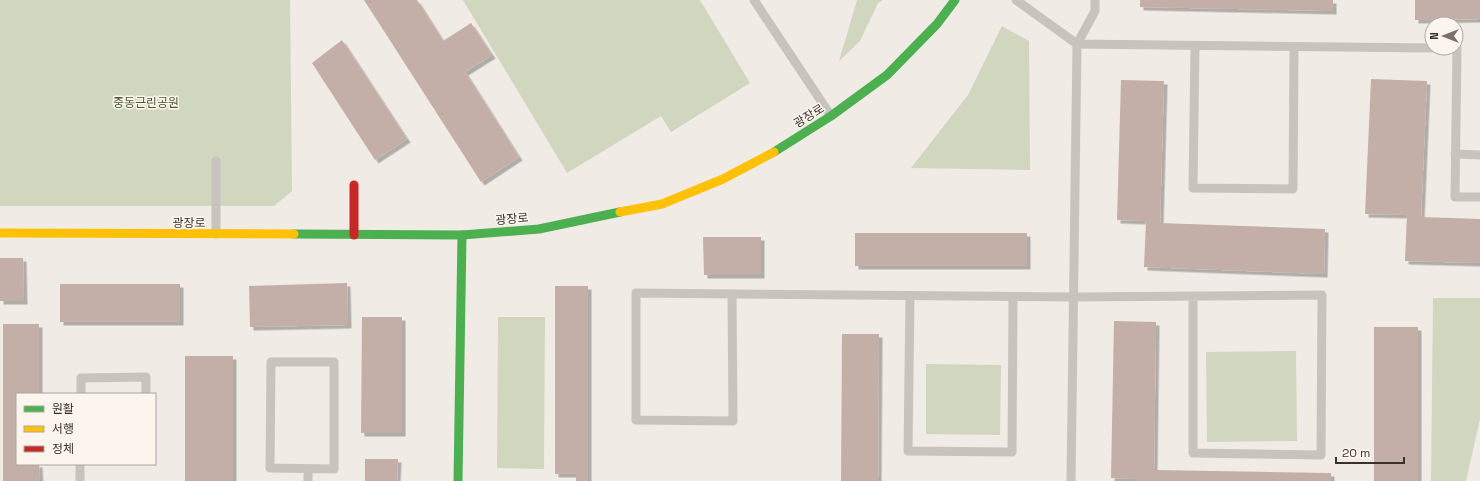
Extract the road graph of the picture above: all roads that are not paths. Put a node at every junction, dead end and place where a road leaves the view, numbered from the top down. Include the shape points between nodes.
1 (754, 0) edge
2 (955, 0) edge
3 (1016, 0) edge
4 (1095, 0) edge
5 (1077, 44) junction
6 (1195, 46) junction
7 (1294, 47) junction
8 (1424, 48) edge
9 (1457, 56) edge
10 (832, 116) junction
11 (1455, 154) junction
12 (1480, 155) edge
13 (216, 161) dead end
14 (354, 184) dead end
15 (1480, 197) edge
16 (0, 233) edge
17 (216, 235) junction
18 (354, 236) junction
19 (462, 236) junction
20 (732, 294) junction
21 (910, 296) junction
22 (1193, 296) junction
23 (1013, 297) junction
24 (1073, 297) junction
25 (80, 393) edge
26 (146, 393) edge
27 (80, 465) edge
28 (308, 469) junction
29 (80, 481) edge
30 (308, 481) edge
31 (458, 481) edge
32 (1071, 481) edge

1 - 10 lane
2 - 10 street, 광장로 via 937,24 887,75
3 - 5 lane
4 - 5 lane via 1095,11
5 - 6 lane
5 - 24 lane
6 - 7 lane
6 - 7 lane via 1193,188 1293,189
7 - 8 lane
9 - 11 lane
10 - 19 street, 광장로 via 764,158 723,179 662,204 539,229
11 - 12 lane
11 - 15 lane via 1455,197
13 - 17 lane
14 - 18 street
16 - 17 street, 광장로
17 - 18 street, 광장로
18 - 19 street, 광장로
19 - 31 street
20 - 20 lane via 636,293 636,420 733,421
20 - 21 lane
21 - 23 lane
21 - 23 lane via 908,451 1012,452
22 - 22 lane via 1322,295 1321,455 1193,453
22 - 24 lane
23 - 24 lane
24 - 32 lane
25 - 26 lane via 81,378 146,377
27 - 29 lane
28 - 28 lane via 334,469 334,362 271,362 270,468
28 - 30 lane

